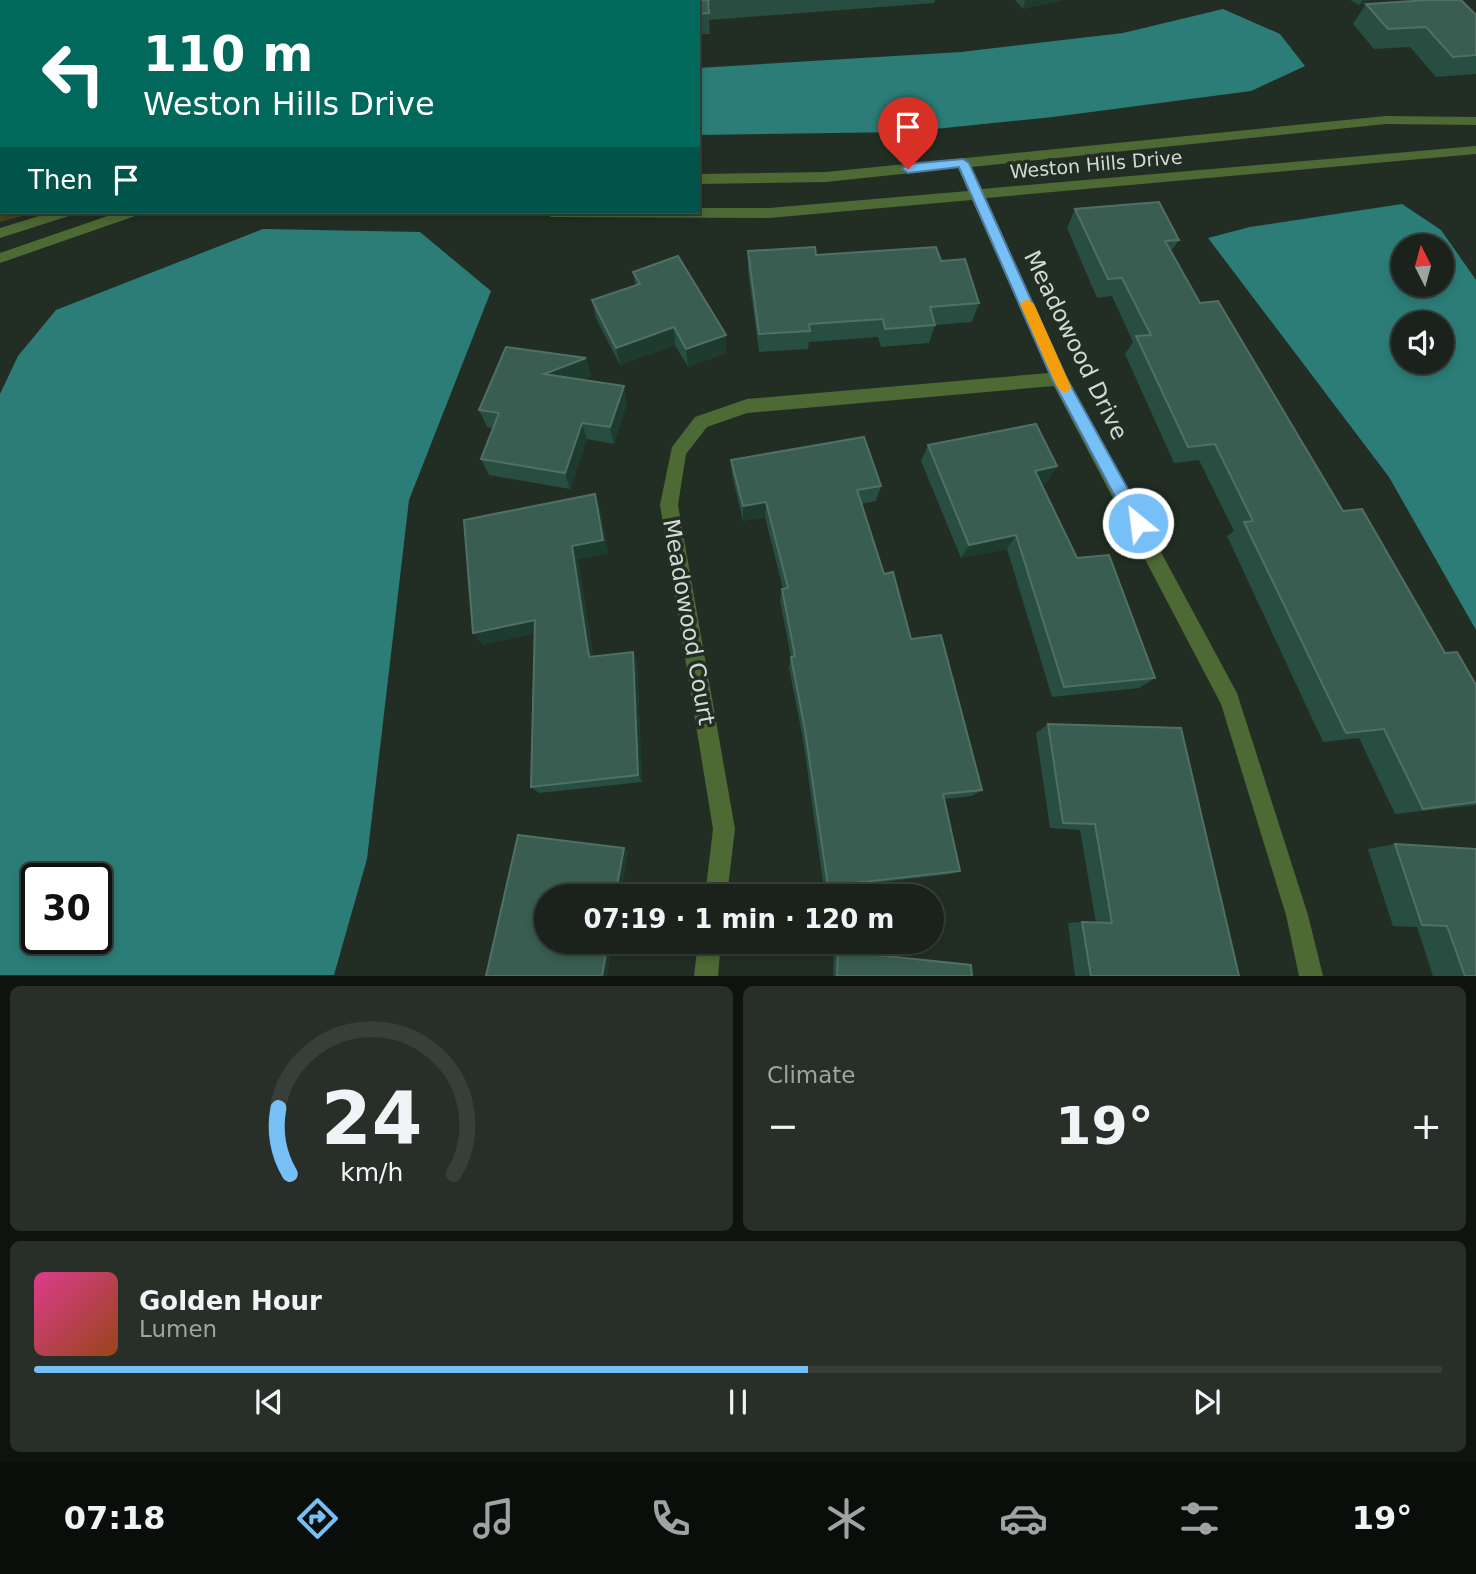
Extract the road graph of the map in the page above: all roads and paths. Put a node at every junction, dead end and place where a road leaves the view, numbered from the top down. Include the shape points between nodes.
1 (1476, 121) edge
2 (1476, 150) edge
3 (963, 163) junction
4 (700, 179) edge
5 (979, 194) junction
6 (700, 213) edge
7 (62, 214) edge
8 (127, 214) edge
9 (0, 233) edge
10 (0, 258) edge
11 (1059, 379) junction
12 (717, 884) edge
13 (709, 954) edge
14 (706, 975) edge
15 (1311, 975) edge

1 - 3 street, Weston Hills Drive via 1387,120
2 - 5 street, Weston Hills Drive
3 - 4 street, Weston Hills Drive via 826,177
3 - 5 street, Meadowood Drive
5 - 6 street, Weston Hills Drive via 769,214
5 - 11 street, Meadowood Drive
7 - 9 street
8 - 10 street
11 - 12 street, Meadowood Court via 747,405 701,422 678,452 669,505 724,829
11 - 15 street, Meadowood Drive via 1230,700 1297,915
13 - 14 street

